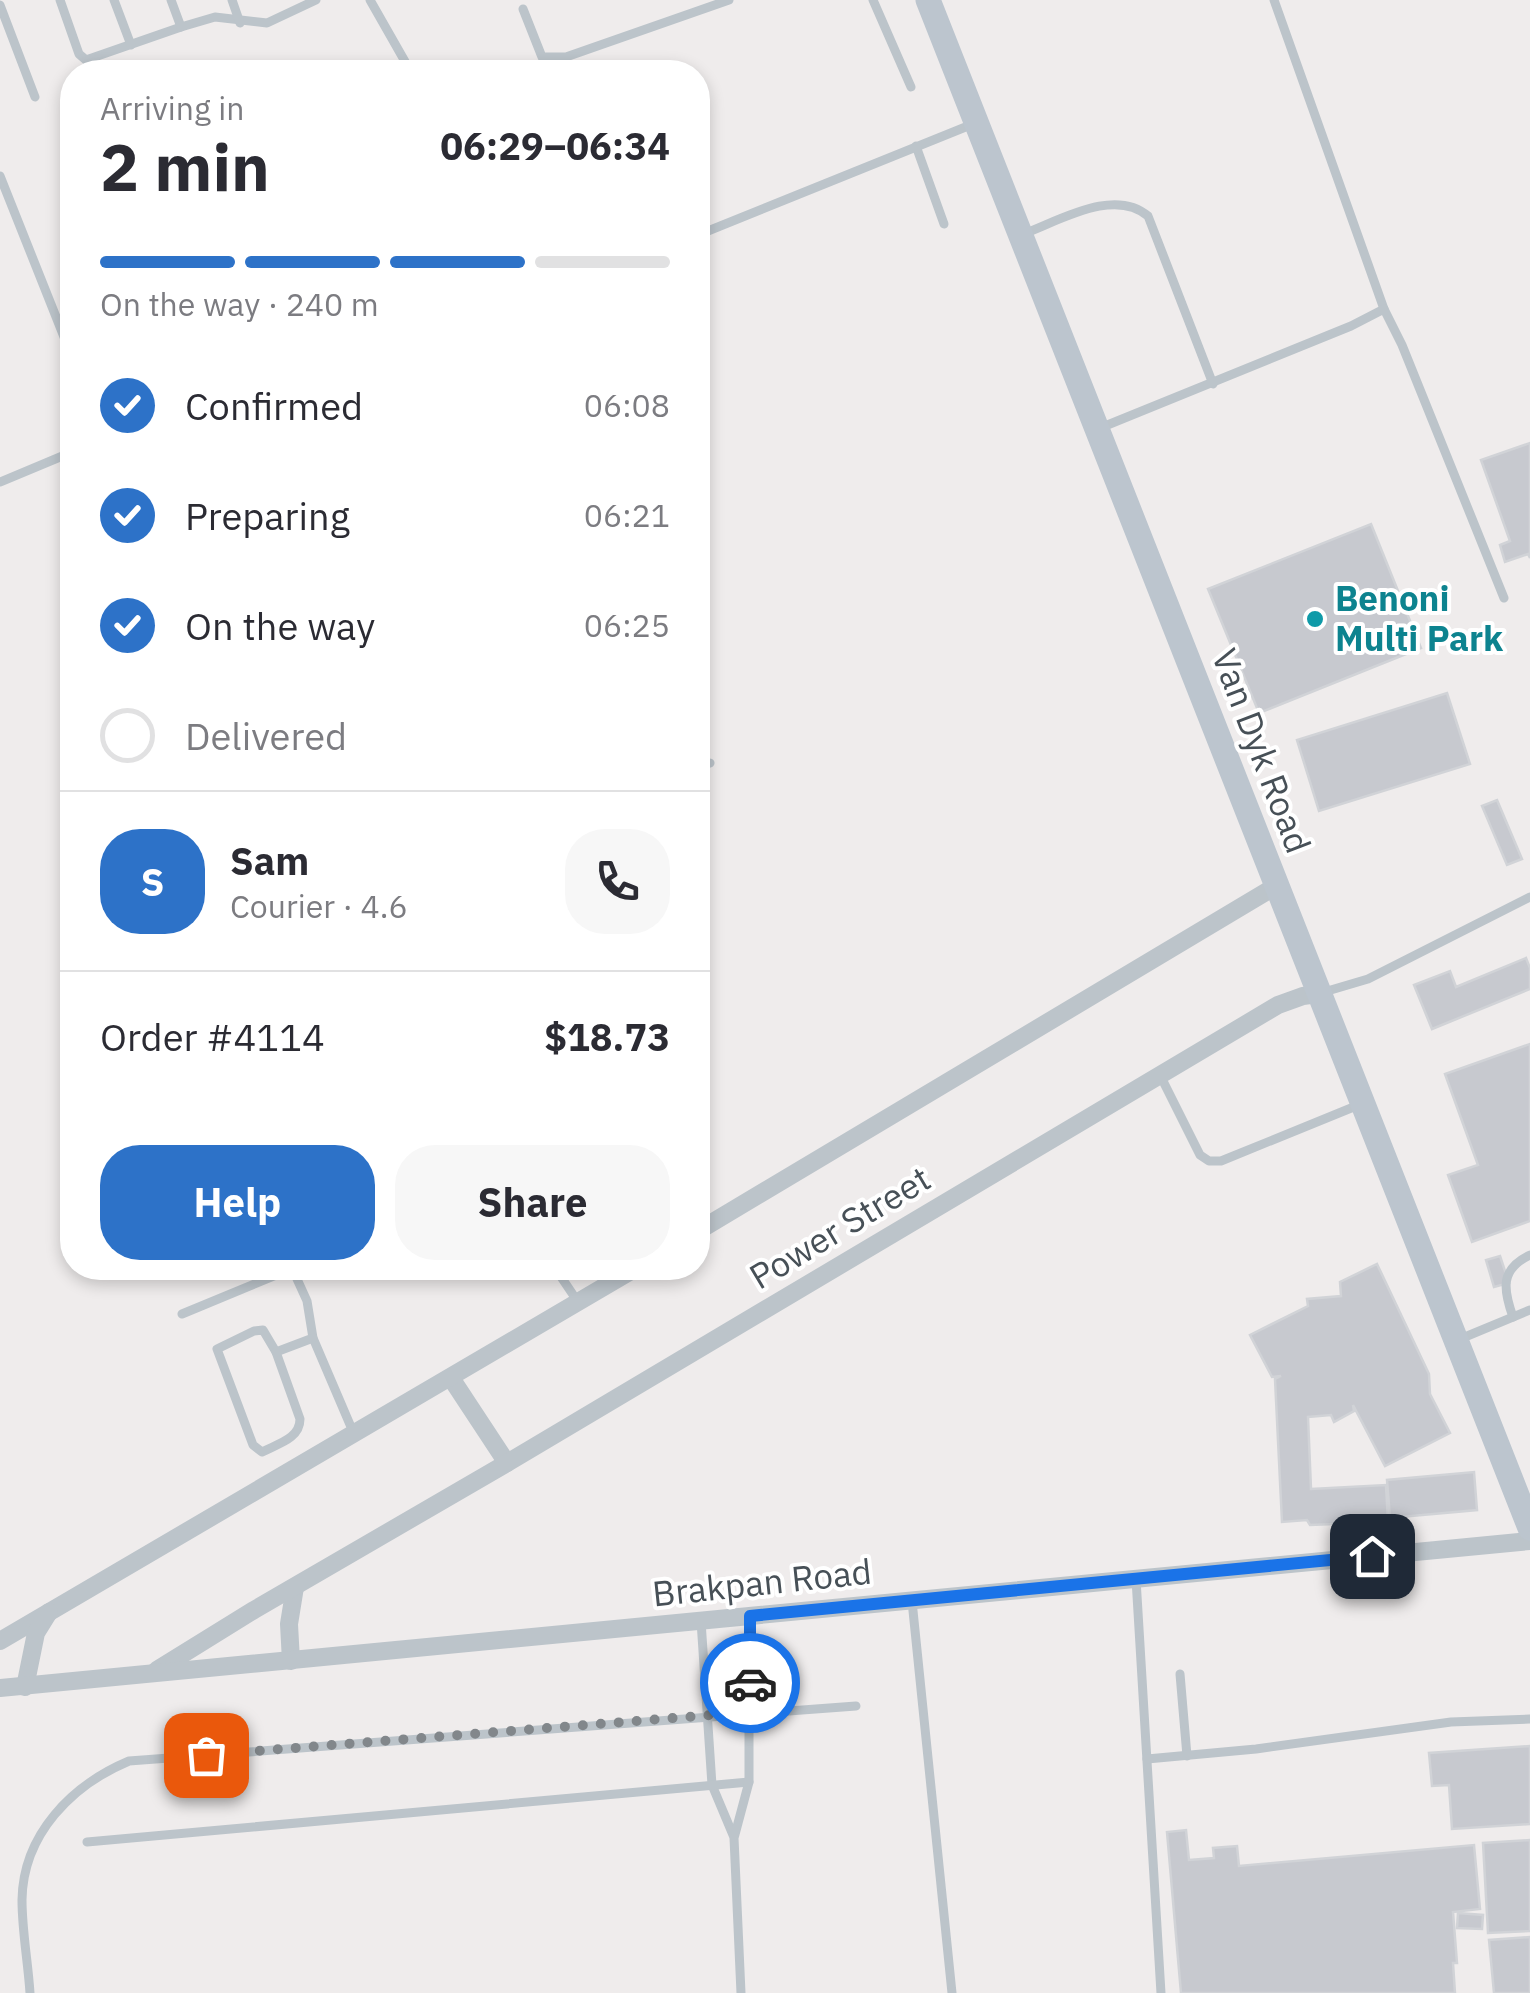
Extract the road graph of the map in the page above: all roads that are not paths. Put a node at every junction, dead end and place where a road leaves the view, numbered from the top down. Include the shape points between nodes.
1 (60, 0) edge
2 (114, 0) edge
3 (171, 0) edge
4 (232, 0) edge
5 (316, 0) edge
6 (370, 0) edge
7 (729, 0) edge
8 (873, 0) edge
9 (928, 0) edge
10 (1274, 0) edge
11 (0, 5) edge
12 (523, 9) dead end
13 (240, 22) junction
14 (182, 27) junction
15 (131, 45) junction
16 (404, 60) edge
17 (910, 87) dead end
18 (35, 97) dead end
19 (976, 123) junction
20 (916, 146) junction
21 (0, 176) edge
22 (944, 224) dead end
23 (710, 230) edge
24 (1020, 235) junction
25 (1384, 309) junction
26 (60, 327) edge
27 (1214, 384) junction
28 (1097, 429) junction
29 (60, 457) edge
30 (0, 482) edge
31 (1504, 598) dead end
32 (1276, 886) junction
33 (1530, 898) edge
34 (1318, 994) junction
35 (1160, 1076) junction
36 (1362, 1104) junction
37 (710, 1224) edge
38 (1530, 1255) edge
39 (263, 1280) edge
40 (297, 1280) edge
41 (564, 1280) edge
42 (616, 1280) edge
43 (578, 1302) junction
44 (1530, 1310) edge
45 (182, 1314) dead end
46 (1512, 1317) junction
47 (313, 1338) junction
48 (1457, 1340) junction
49 (276, 1352) junction
50 (450, 1378) junction
51 (354, 1434) junction
52 (507, 1464) junction
53 (1527, 1510) edge
54 (1530, 1541) edge
55 (1136, 1579) junction
56 (296, 1587) junction
57 (912, 1601) junction
58 (52, 1608) junction
59 (750, 1616) junction
60 (701, 1621) junction
61 (0, 1641) edge
62 (291, 1661) junction
63 (152, 1674) junction
64 (1180, 1674) dead end
65 (25, 1686) junction
66 (0, 1688) edge
67 (856, 1706) dead end
68 (750, 1712) junction
69 (706, 1716) junction
70 (1530, 1719) edge
71 (1187, 1756) junction
72 (1147, 1759) junction
73 (748, 1782) junction
74 (712, 1785) junction
75 (734, 1838) junction
76 (87, 1842) dead end
77 (30, 1993) edge
78 (742, 1993) edge
79 (952, 1993) edge
80 (1162, 1993) edge

1 - 15 lane via 82,58
2 - 15 lane
3 - 14 lane
4 - 13 lane
5 - 13 lane via 267,23
6 - 16 lane
7 - 12 lane via 566,57 542,57
8 - 17 lane
9 - 19 main road, Van Dyk Road
10 - 25 lane
11 - 18 lane
13 - 14 lane via 215,18
14 - 15 lane
19 - 20 lane
19 - 24 main road, Van Dyk Road
20 - 22 lane
20 - 23 lane
21 - 26 lane
24 - 27 lane via 1110,204 1141,210
24 - 28 main road, Van Dyk Road
25 - 27 lane
25 - 31 lane
27 - 28 lane
28 - 32 main road, Van Dyk Road
29 - 30 lane
32 - 34 main road, Van Dyk Road
32 - 37 street, Power Street
33 - 34 lane via 1368,979
34 - 35 street, Power Street via 1278,1006
34 - 36 main road, Van Dyk Road
35 - 36 lane via 1209,1160 1221,1161
35 - 52 street, Power Street
36 - 48 main road, Van Dyk Road
38 - 46 lane via 1506,1276
39 - 45 lane
40 - 47 lane
41 - 43 lane
42 - 43 street
43 - 50 street
44 - 46 lane
46 - 48 lane
47 - 49 lane
47 - 51 lane
48 - 53 main road, Van Dyk Road
49 - 49 lane via 300,1428 262,1452 252,1445 218,1348 262,1330
50 - 51 street
50 - 52 street
51 - 58 street
52 - 56 street, Power Street
54 - 55 street, Brakpan Road
55 - 57 street, Brakpan Road
55 - 72 lane
56 - 62 street
56 - 63 street, Power Street
57 - 59 street, Brakpan Road
57 - 79 lane
58 - 61 street
58 - 65 street via 36,1632
59 - 60 street, Brakpan Road
59 - 68 lane
60 - 62 street, Brakpan Road
60 - 69 lane
62 - 63 street, Brakpan Road
63 - 65 street, Brakpan Road
64 - 71 lane
65 - 66 street, Brakpan Road
67 - 68 lane
68 - 69 lane
68 - 73 lane
69 - 74 lane
69 - 77 lane via 129,1761 70,1796 28,1860 22,1898
70 - 71 lane via 1451,1722
71 - 72 lane
72 - 80 lane
73 - 74 lane
73 - 75 lane
74 - 75 lane
74 - 76 lane
75 - 78 lane

